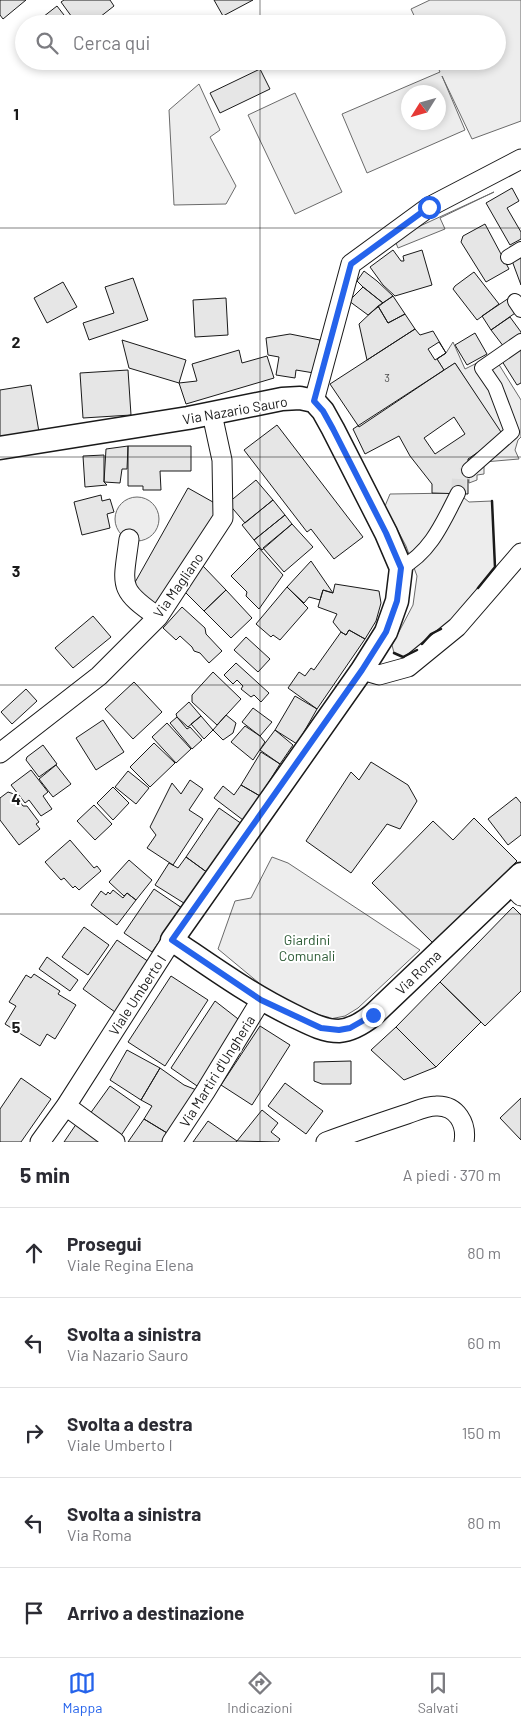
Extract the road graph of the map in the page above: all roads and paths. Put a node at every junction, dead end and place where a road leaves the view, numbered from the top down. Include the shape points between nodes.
1 (521, 159) edge
2 (521, 249) edge
3 (508, 257) dead end
4 (521, 341) edge
5 (314, 401) junction
6 (212, 414) junction
7 (517, 430) edge
8 (0, 448) edge
9 (469, 470) tunnel mouth
10 (458, 494) tunnel mouth
11 (129, 539) dead end
12 (521, 552) edge
13 (401, 568) junction
14 (158, 617) junction
15 (362, 670) junction
16 (0, 753) edge
17 (517, 885) edge
18 (172, 940) junction
19 (261, 1000) junction
20 (66, 1106) junction
21 (40, 1142) edge
22 (115, 1142) edge
23 (172, 1142) edge
24 (326, 1142) edge
25 (464, 1142) edge

1 - 5 street via 429,207 351,264
2 - 3 street
4 - 7 street via 482,368
5 - 6 street, Via Nazario Sauro via 282,399
5 - 13 street via 333,429
6 - 8 street, Via Nazario Sauro
6 - 14 street, Via Magliano via 222,460 224,518
7 - 9 street
10 - 13 street via 432,540 412,562
11 - 14 street via 124,578 128,593
12 - 15 street via 456,627 408,667 379,675
13 - 15 street, Viale Umberto I via 397,601 386,632
14 - 16 street, Via Magliano via 99,676
15 - 18 street, Viale Umberto I
17 - 19 street, Via Roma via 373,1015 356,1026 339,1030 321,1028
18 - 19 street, Via Roma
18 - 20 street, Viale Umberto I
19 - 23 street, Via Martiri d'Ungheria
20 - 21 street, Viale Umberto I
20 - 22 street
24 - 25 street via 436,1106 449,1108 460,1117 465,1129

